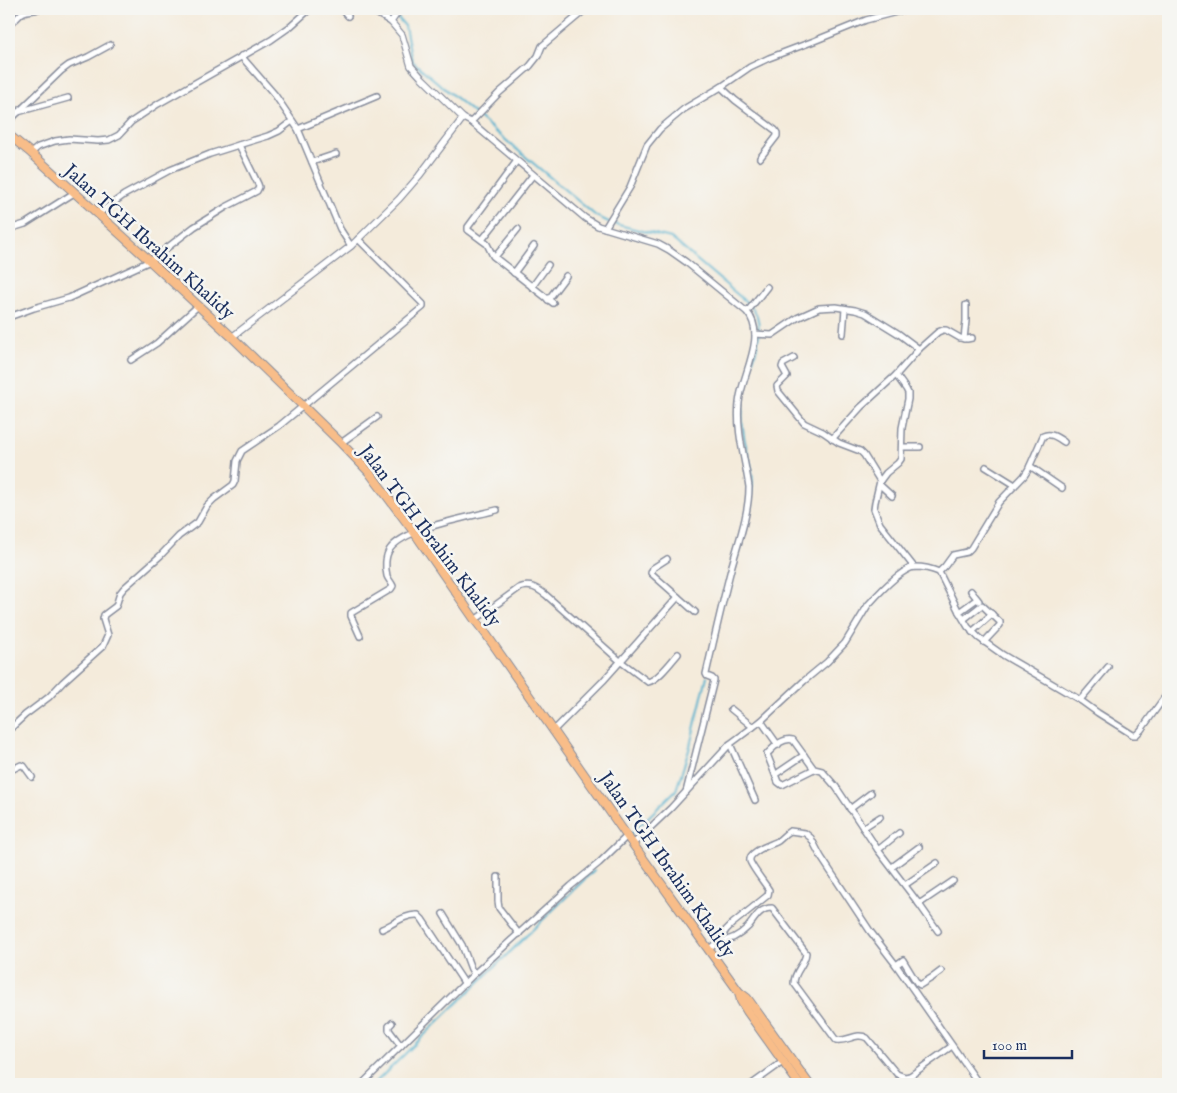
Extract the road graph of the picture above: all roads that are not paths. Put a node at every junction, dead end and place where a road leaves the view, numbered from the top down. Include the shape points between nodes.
1 (38, 9) edge
2 (310, 9) edge
3 (342, 9) edge
4 (370, 9) edge
5 (586, 9) edge
6 (908, 9) edge
7 (398, 11) edge
8 (348, 16) dead end
9 (392, 21) junction
10 (9, 22) edge
11 (110, 45) dead end
12 (241, 56) junction
13 (720, 87) junction
14 (377, 96) dead end
15 (68, 98) dead end
16 (18, 112) junction
17 (463, 118) junction
18 (9, 121) edge
19 (292, 121) junction
20 (472, 121) junction
21 (298, 129) junction
22 (9, 135) edge
23 (239, 145) junction
24 (30, 153) junction
25 (336, 154) dead end
26 (760, 158) dead end
27 (312, 162) junction
28 (516, 162) junction
29 (533, 175) junction
30 (74, 193) junction
31 (98, 214) junction
32 (608, 224) junction
33 (9, 229) edge
34 (518, 229) dead end
35 (358, 239) junction
36 (482, 240) junction
37 (351, 246) junction
38 (534, 246) dead end
39 (495, 257) junction
40 (150, 261) junction
41 (548, 264) dead end
42 (514, 273) junction
43 (566, 276) dead end
44 (532, 287) junction
45 (767, 287) dead end
46 (966, 305) dead end
47 (198, 306) junction
48 (750, 308) junction
49 (845, 309) junction
50 (9, 317) edge
51 (757, 334) junction
52 (844, 334) dead end
53 (232, 337) junction
54 (972, 338) dead end
55 (964, 339) junction
56 (919, 349) junction
57 (794, 358) dead end
58 (131, 360) dead end
59 (896, 375) junction
60 (304, 406) junction
61 (377, 417) dead end
62 (832, 439) junction
63 (1064, 442) dead end
64 (341, 443) junction
65 (902, 447) junction
66 (920, 447) dead end
67 (1030, 466) junction
68 (986, 467) dead end
69 (880, 483) junction
70 (1015, 485) junction
71 (1062, 488) dead end
72 (892, 496) dead end
73 (497, 510) dead end
74 (414, 532) junction
75 (667, 559) dead end
76 (914, 567) junction
77 (939, 572) junction
78 (972, 591) dead end
79 (678, 598) junction
80 (977, 599) junction
81 (982, 605) junction
82 (695, 612) dead end
83 (959, 612) junction
84 (992, 614) junction
85 (964, 619) junction
86 (475, 620) junction
87 (972, 632) junction
88 (360, 636) dead end
89 (984, 642) junction
90 (678, 654) dead end
91 (620, 662) junction
92 (1108, 666) dead end
93 (1164, 698) dead end
94 (1080, 700) junction
95 (731, 709) dead end
96 (761, 721) junction
97 (753, 727) junction
98 (9, 730) edge
99 (553, 731) junction
100 (730, 744) junction
101 (778, 745) junction
102 (804, 755) junction
103 (814, 770) junction
104 (9, 771) edge
105 (776, 774) junction
106 (32, 777) dead end
107 (686, 792) junction
108 (872, 793) dead end
109 (755, 800) dead end
110 (850, 809) junction
111 (880, 817) dead end
112 (863, 828) junction
113 (899, 833) dead end
114 (629, 840) junction
115 (919, 847) dead end
116 (878, 850) junction
117 (937, 863) dead end
118 (892, 867) junction
119 (498, 877) dead end
120 (953, 880) dead end
121 (905, 885) junction
122 (919, 904) junction
123 (444, 914) dead end
124 (382, 929) dead end
125 (938, 930) dead end
126 (519, 934) junction
127 (719, 941) junction
128 (708, 950) junction
129 (896, 965) junction
130 (941, 971) dead end
131 (474, 974) junction
132 (465, 984) junction
133 (739, 992) junction
134 (392, 1023) dead end
135 (402, 1046) junction
136 (952, 1046) junction
137 (784, 1061) junction
138 (910, 1076) junction
139 (362, 1084) edge
140 (752, 1084) edge
141 (800, 1084) edge
142 (809, 1084) edge
143 (911, 1084) edge
144 (979, 1084) edge

1 - 10 street via 24,12
2 - 12 street via 280,35
3 - 8 street
4 - 9 street
5 - 20 street via 542,46 530,66
6 - 13 street via 866,20 769,58
7 - 9 street
9 - 17 street via 402,35 412,66
11 - 16 street via 61,70
12 - 19 street via 275,95
12 - 24 street via 158,104 114,138 49,142
13 - 26 street via 777,133
13 - 32 street via 684,109 653,138
14 - 21 street
15 - 16 street
16 - 18 street
17 - 20 street
17 - 35 street via 419,176
19 - 21 street
19 - 23 street via 268,136
20 - 28 street
21 - 27 street
22 - 24 main road, Jalan TGH Ibrahim Khalidy
23 - 31 street via 170,170 124,195
23 - 40 street via 258,190 194,227
24 - 30 main road, Jalan TGH Ibrahim Khalidy
25 - 27 street
27 - 37 street via 340,229
28 - 29 street
28 - 36 street via 468,227
29 - 32 street via 584,218 598,226
29 - 36 street
30 - 31 main road, Jalan TGH Ibrahim Khalidy
30 - 33 street via 25,224
31 - 40 main road, Jalan TGH Ibrahim Khalidy
32 - 48 street via 669,250
34 - 39 street
35 - 37 street
35 - 60 street via 424,306
36 - 39 street
37 - 53 street
38 - 42 street
39 - 42 street
40 - 47 main road, Jalan TGH Ibrahim Khalidy
40 - 50 street via 69,298
41 - 44 street
42 - 44 street
43 - 44 street via 550,302
45 - 48 street
46 - 55 street
47 - 53 main road, Jalan TGH Ibrahim Khalidy
47 - 58 street via 157,343
48 - 51 street
49 - 51 street via 819,308 772,335
49 - 52 street
49 - 56 street via 870,316
51 - 107 street via 738,413 749,496 706,674 713,682
53 - 60 main road, Jalan TGH Ibrahim Khalidy
54 - 55 street
55 - 56 street via 943,330
56 - 59 street
57 - 62 street via 783,364 787,376 777,389 804,423
59 - 62 street
59 - 65 street via 908,393
60 - 64 main road, Jalan TGH Ibrahim Khalidy
60 - 98 street via 242,451 233,485 214,499 198,522 124,588 116,606 104,614 108,635 103,646
61 - 64 street
62 - 69 street via 864,455
63 - 67 street via 1045,435
64 - 74 main road, Jalan TGH Ibrahim Khalidy
65 - 66 street
65 - 69 street via 900,461
67 - 70 street
67 - 71 street
68 - 70 street
69 - 72 street
69 - 76 street via 874,506 877,518
70 - 77 street via 999,502 969,551 953,555
73 - 74 street
74 - 86 main road, Jalan TGH Ibrahim Khalidy
74 - 88 street via 389,551 386,574 391,589 351,613
75 - 79 street via 651,573
76 - 77 street
76 - 96 street via 879,593 837,652
77 - 83 street
78 - 80 street
79 - 82 street
79 - 91 street
80 - 81 street
80 - 83 street
81 - 84 street
81 - 85 street
83 - 85 street
84 - 87 street
84 - 89 street via 1000,625
85 - 87 street
86 - 91 street via 519,588 538,588
86 - 99 main road, Jalan TGH Ibrahim Khalidy
87 - 89 street
89 - 94 street
90 - 91 street via 649,682
91 - 99 street
92 - 94 street
93 - 94 street via 1135,736
95 - 97 street
96 - 97 street
96 - 101 street
97 - 100 street
99 - 114 main road, Jalan TGH Ibrahim Khalidy
100 - 107 street
100 - 109 street
101 - 102 street via 791,739
101 - 105 street via 767,754
102 - 103 street
102 - 105 street
103 - 105 street via 784,785 780,784
103 - 110 street via 826,775
104 - 106 street via 21,765
107 - 114 street via 671,808
108 - 110 street
110 - 112 street
111 - 112 street
112 - 116 street
113 - 116 street
114 - 126 street via 571,886
114 - 128 main road, Jalan TGH Ibrahim Khalidy
115 - 118 street
116 - 118 street
117 - 121 street
118 - 121 street
119 - 126 street via 499,908
120 - 122 street
121 - 122 street
122 - 125 street
123 - 131 street
124 - 132 street via 418,915
126 - 131 street
127 - 128 street
127 - 129 street via 728,928 769,893 751,863 751,855 794,831 809,836
127 - 138 street via 732,939 762,911 774,908 806,953 794,976 794,983 836,1040 863,1036 897,1074
128 - 133 main road, Jalan TGH Ibrahim Khalidy
129 - 130 street via 903,960 920,985
129 - 136 street
131 - 132 street
132 - 135 street
133 - 137 main road, Jalan TGH Ibrahim Khalidy via 747,1011
133 - 142 main road, Jalan TGH Ibrahim Khalidy via 750,1002
134 - 135 street via 389,1030
135 - 139 street
136 - 138 street
136 - 144 street
137 - 140 street
137 - 141 main road, Jalan TGH Ibrahim Khalidy
138 - 143 street

